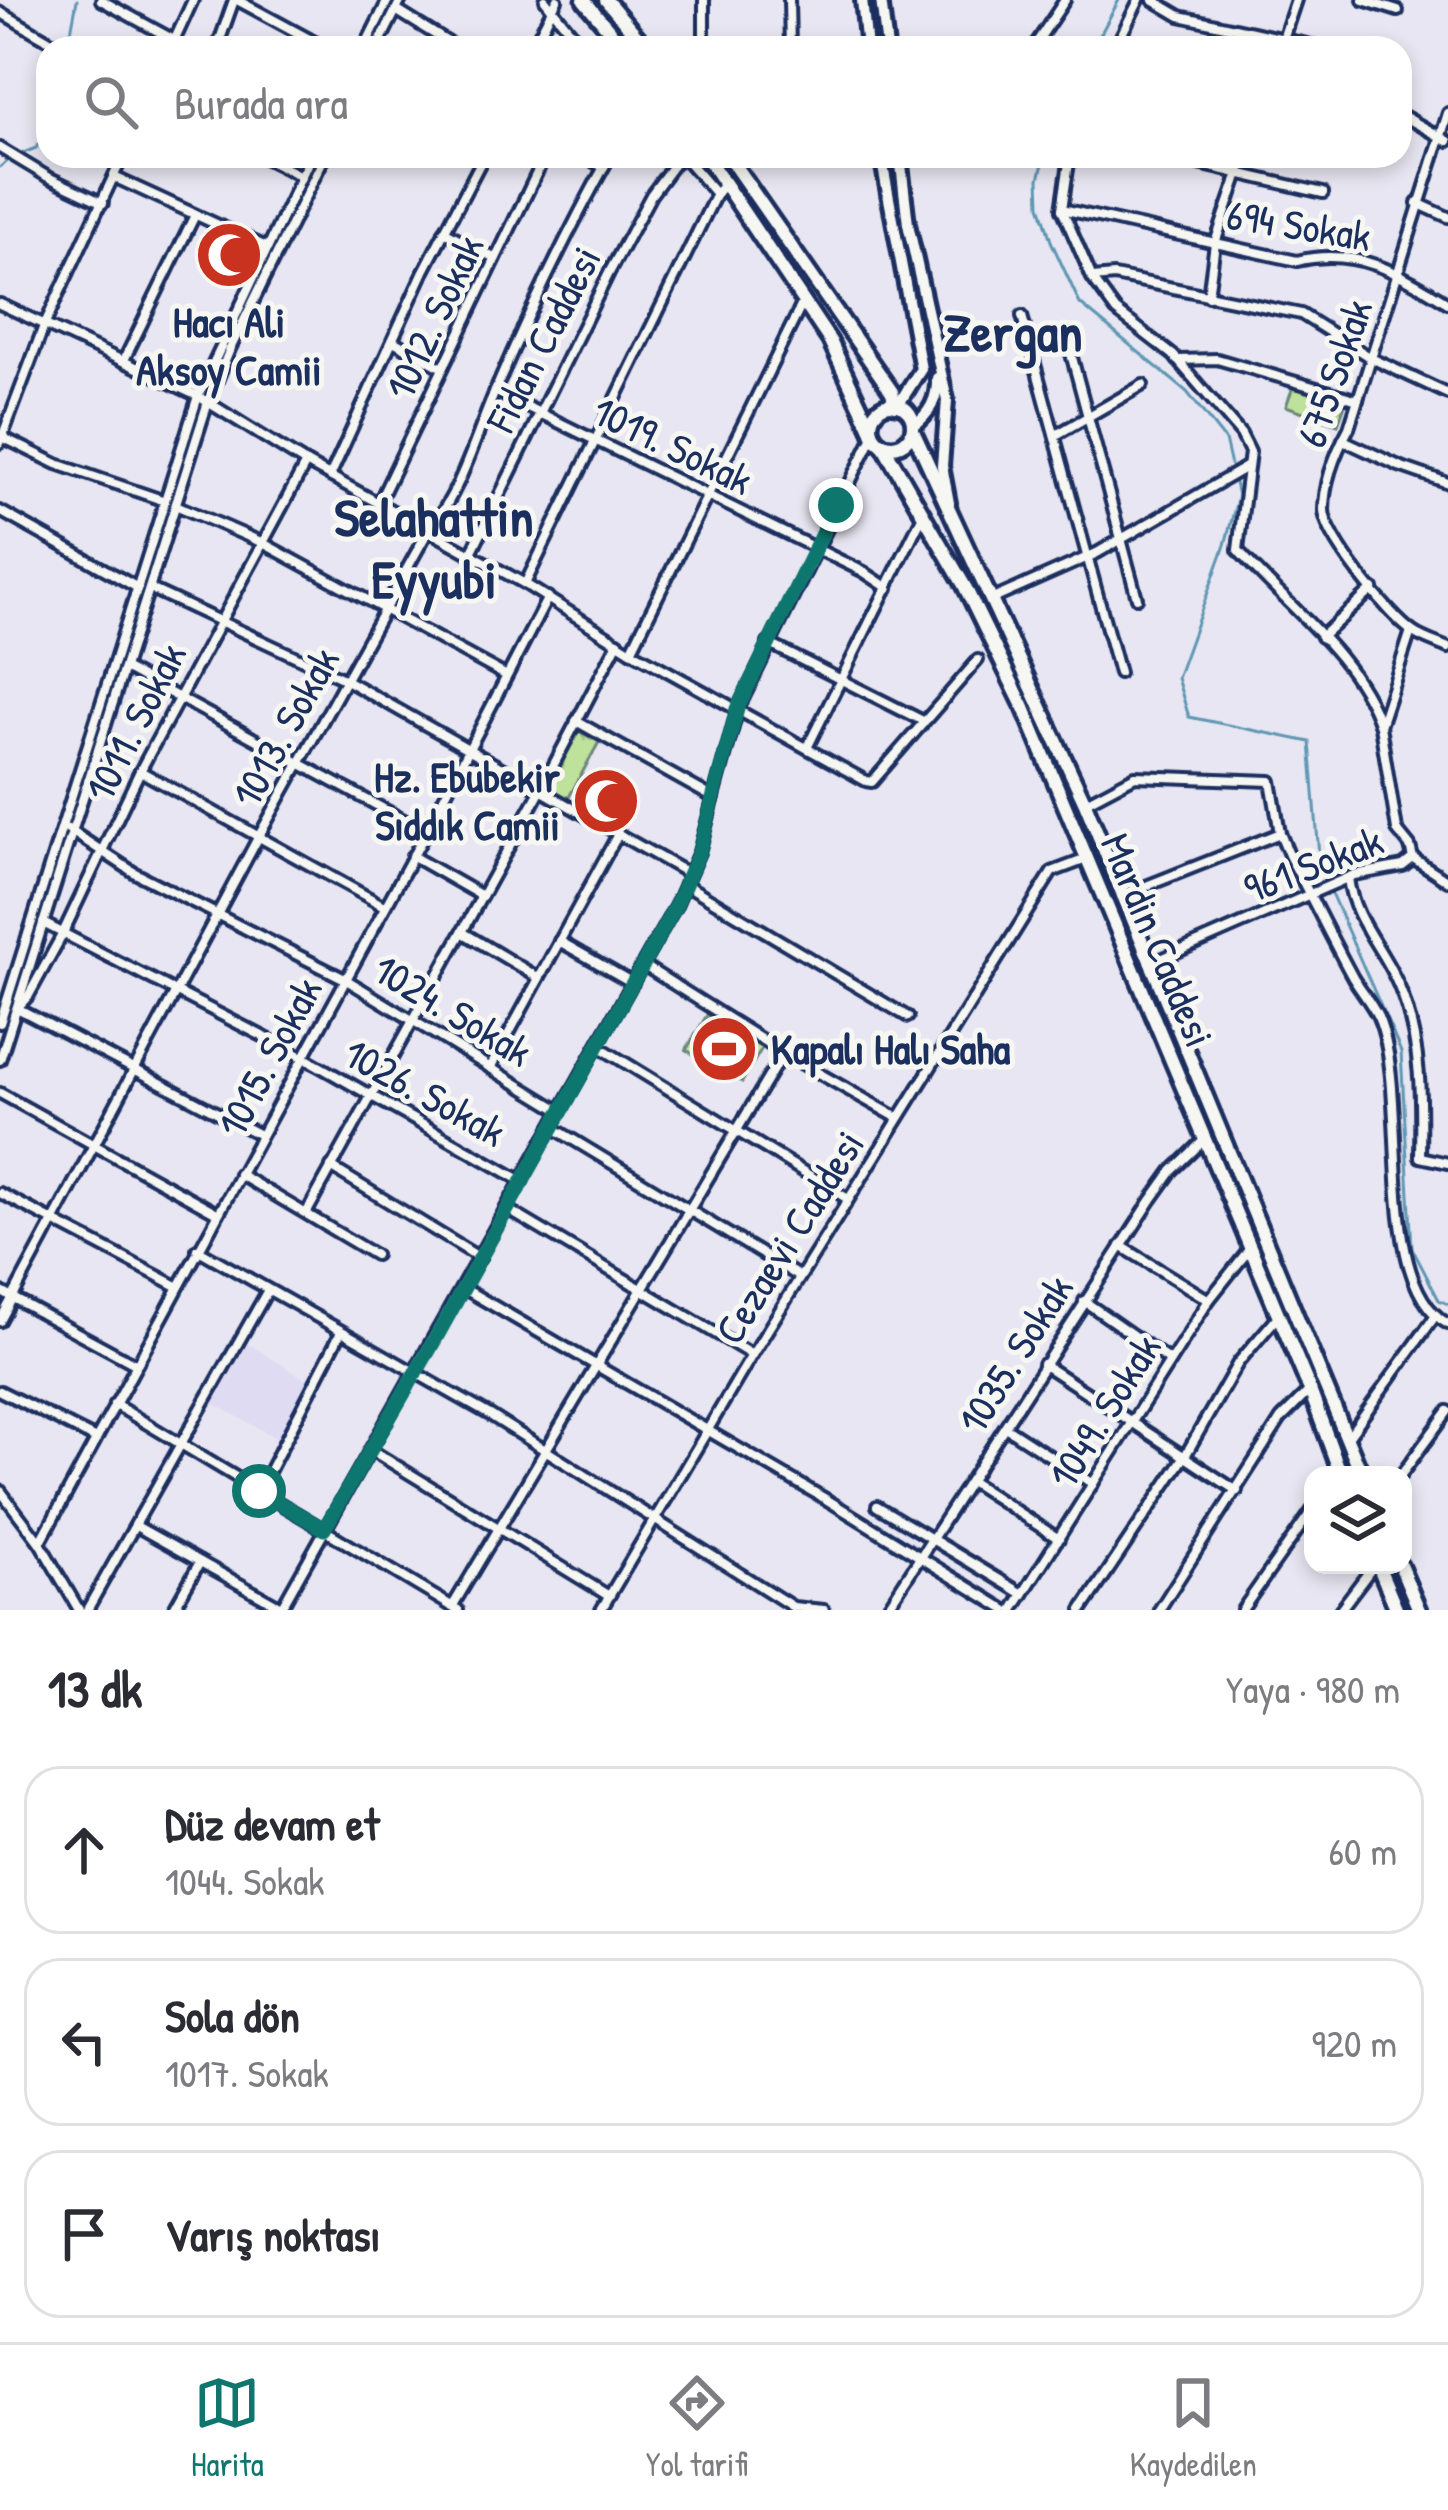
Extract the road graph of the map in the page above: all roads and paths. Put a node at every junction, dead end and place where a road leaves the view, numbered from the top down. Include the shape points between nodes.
1 (100, 0) edge
2 (194, 0) edge
3 (235, 0) edge
4 (388, 0) edge
5 (400, 0) edge
6 (584, 0) edge
7 (606, 0) edge
8 (704, 0) edge
9 (788, 0) edge
10 (862, 0) edge
11 (881, 0) edge
12 (1065, 0) edge
13 (1139, 0) edge
14 (1153, 0) edge
15 (1296, 0) edge
16 (1363, 0) edge
17 (551, 2) edge
18 (396, 10) junction
19 (1397, 11) dead end
20 (0, 12) edge
21 (40, 36) edge
22 (159, 36) edge
23 (176, 36) edge
24 (222, 36) edge
25 (303, 36) edge
26 (370, 36) edge
27 (383, 36) edge
28 (438, 36) edge
29 (537, 36) edge
30 (575, 36) edge
31 (615, 36) edge
32 (637, 36) edge
33 (704, 36) edge
34 (790, 36) edge
35 (866, 36) edge
36 (886, 36) edge
37 (1041, 36) edge
38 (1121, 36) edge
39 (1256, 36) edge
40 (1284, 36) edge
41 (1448, 113) edge
42 (1412, 121) edge
43 (1444, 138) edge
44 (0, 148) edge
45 (118, 168) edge
46 (285, 168) edge
47 (305, 168) edge
48 (319, 168) edge
49 (478, 168) edge
50 (536, 168) edge
51 (603, 168) edge
52 (673, 168) edge
53 (692, 168) edge
54 (715, 168) edge
55 (736, 168) edge
56 (883, 168) edge
57 (901, 168) edge
58 (1068, 168) edge
59 (1214, 168) edge
60 (1241, 168) edge
61 (1239, 174) junction
62 (301, 176) junction
63 (114, 177) junction
64 (726, 182) junction
65 (1323, 193) dead end
66 (716, 194) junction
67 (103, 203) junction
68 (1417, 203) junction
69 (1062, 209) junction
70 (195, 214) junction
71 (1448, 217) edge
72 (444, 231) junction
73 (1215, 243) junction
74 (266, 248) junction
75 (494, 258) junction
76 (1400, 272) junction
77 (1092, 278) junction
78 (1208, 296) junction
79 (804, 301) junction
80 (1448, 303) edge
81 (0, 304) edge
82 (1022, 316) dead end
83 (44, 326) junction
84 (1067, 339) dead end
85 (393, 341) junction
86 (1371, 358) junction
87 (1177, 359) junction
88 (124, 360) junction
89 (937, 363) junction
90 (443, 368) junction
91 (1143, 385) dead end
92 (495, 391) junction
93 (1448, 394) edge
94 (198, 396) junction
95 (1358, 400) junction
96 (207, 405) junction
97 (896, 405) junction
98 (539, 412) junction
99 (1088, 418) junction
100 (913, 429) junction
101 (1056, 435) junction
102 (876, 436) junction
103 (1, 440) edge
104 (1343, 440) junction
105 (596, 442) junction
106 (306, 463) junction
107 (1249, 465) junction
108 (330, 474) junction
109 (1448, 483) edge
110 (707, 497) junction
111 (165, 500) junction
112 (378, 504) junction
113 (178, 506) junction
114 (0, 511) edge
115 (924, 512) junction
116 (952, 518) junction
117 (428, 531) junction
118 (1121, 539) junction
119 (261, 542) junction
120 (816, 549) junction
121 (470, 555) junction
122 (1087, 557) junction
123 (525, 584) junction
124 (888, 588) junction
125 (138, 589) junction
126 (151, 589) junction
127 (1373, 589) junction
128 (548, 597) junction
129 (993, 598) junction
130 (1137, 598) dead end
131 (386, 608) junction
132 (220, 621) junction
133 (1411, 631) junction
134 (1321, 637) junction
135 (618, 641) junction
136 (769, 643) junction
137 (1448, 648) edge
138 (632, 651) junction
139 (978, 659) dead end
140 (126, 669) junction
141 (1118, 673) dead end
142 (505, 675) junction
143 (842, 679) junction
144 (346, 680) junction
145 (179, 696) junction
146 (737, 709) junction
147 (576, 721) junction
148 (923, 721) junction
149 (1380, 726) junction
150 (807, 748) junction
151 (470, 749) junction
152 (300, 762) junction
153 (140, 771) junction
154 (540, 791) junction
155 (714, 798) junction
156 (1085, 803) junction
157 (60, 824) junction
158 (71, 832) junction
159 (426, 832) junction
160 (1280, 833) junction
161 (259, 836) junction
162 (617, 836) junction
163 (102, 853) junction
164 (412, 856) junction
165 (1089, 858) junction
166 (1413, 858) junction
167 (687, 879) junction
168 (1346, 879) junction
169 (1448, 880) edge
170 (1315, 894) junction
171 (482, 896) junction
172 (1121, 896) junction
173 (384, 906) junction
174 (220, 914) junction
175 (43, 923) junction
176 (462, 932) junction
177 (62, 935) junction
178 (559, 941) junction
179 (1148, 964) junction
180 (643, 965) junction
181 (539, 978) junction
182 (345, 979) junction
183 (633, 982) junction
184 (178, 992) junction
185 (16, 1007) junction
186 (908, 1017) dead end
187 (412, 1020) junction
188 (0, 1023) edge
189 (598, 1046) junction
190 (783, 1053) junction
191 (303, 1057) junction
192 (0, 1060) edge
193 (490, 1068) junction
194 (135, 1071) junction
195 (0, 1093) edge
196 (371, 1095) junction
197 (561, 1111) junction
198 (898, 1118) junction
199 (552, 1127) junction
200 (737, 1130) junction
201 (260, 1135) junction
202 (1205, 1139) junction
203 (97, 1146) junction
204 (1448, 1162) edge
205 (331, 1167) junction
206 (239, 1174) junction
207 (522, 1181) junction
208 (0, 1193) edge
209 (848, 1198) junction
210 (507, 1209) junction
211 (689, 1210) junction
212 (307, 1212) junction
213 (217, 1213) junction
214 (54, 1222) junction
215 (1121, 1246) junction
216 (1251, 1247) junction
217 (197, 1249) junction
218 (375, 1255) dead end
219 (479, 1258) junction
220 (800, 1277) junction
221 (177, 1286) junction
222 (463, 1288) junction
223 (643, 1289) junction
224 (268, 1290) junction
225 (0, 1291) edge
226 (12, 1298) junction
227 (1209, 1300) junction
228 (1084, 1301) junction
229 (1279, 1315) junction
230 (1436, 1315) junction
231 (0, 1322) edge
232 (1448, 1324) edge
233 (341, 1332) junction
234 (752, 1354) junction
235 (1170, 1361) junction
236 (135, 1364) junction
237 (1042, 1364) junction
238 (598, 1367) junction
239 (415, 1374) junction
240 (1310, 1390) junction
241 (0, 1391) edge
242 (114, 1404) junction
243 (1448, 1412) edge
244 (1130, 1421) junction
245 (1004, 1427) junction
246 (706, 1431) junction
247 (94, 1438) junction
248 (1347, 1438) junction
249 (182, 1445) junction
250 (370, 1450) junction
251 (547, 1450) junction
252 (1185, 1456) junction
253 (1336, 1466) edge
254 (1358, 1466) edge
255 (1408, 1466) edge
256 (970, 1481) junction
257 (1093, 1484) junction
258 (0, 1490) edge
259 (259, 1491) junction
260 (1238, 1491) junction
261 (877, 1506) dead end
262 (654, 1520) junction
263 (1304, 1522) edge
264 (136, 1526) junction
265 (498, 1528) junction
266 (324, 1529) junction
267 (1059, 1539) junction
268 (931, 1540) junction
269 (40, 1544) junction
270 (922, 1556) junction
271 (200, 1562) junction
272 (1369, 1574) edge
273 (1380, 1574) edge
274 (1404, 1574) edge
275 (1023, 1594) junction
276 (609, 1596) junction
277 (455, 1608) edge
278 (281, 1609) edge
279 (83, 1610) edge
280 (173, 1610) edge
281 (601, 1610) edge
282 (824, 1610) edge
283 (886, 1610) edge
284 (1010, 1610) edge
285 (1082, 1610) edge
286 (1159, 1610) edge
287 (1242, 1610) edge
288 (1340, 1610) edge
289 (1396, 1610) edge
290 (1419, 1610) edge

1 - 22 street
2 - 23 street
3 - 24 street
3 - 25 street
4 - 26 street
5 - 18 street
6 - 31 highway
7 - 32 highway
8 - 33 street
9 - 34 street
10 - 35 main road
11 - 36 main road
12 - 37 street
13 - 38 street
14 - 39 street via 1180,16
15 - 40 street
16 - 19 street
17 - 29 street
17 - 30 street
18 - 27 street
18 - 28 street
20 - 21 street
41 - 43 street, 675 Sokak
42 - 43 street
43 - 68 street, 675 Sokak
44 - 67 street
45 - 63 street
46 - 62 street
47 - 62 street
48 - 96 street
49 - 72 street
50 - 75 street, 1012. Sokak
51 - 92 street, 1013. Sokak
52 - 98 street, Fidan Caddesi
53 - 66 street
54 - 64 highway, Mardin Caddesi
55 - 97 highway, Mardin Caddesi
56 - 97 main road via 921,369
57 - 89 main road, Mardin Caddesi
58 - 69 street
59 - 61 street
60 - 61 street
61 - 65 street
61 - 73 street
62 - 74 street
63 - 67 street
63 - 70 street
64 - 66 street
64 - 79 highway, Mardin Caddesi
66 - 105 street
67 - 83 street
68 - 71 street
68 - 76 street, 675 Sokak
69 - 73 street, 694 Sokak
69 - 77 street
70 - 74 street
70 - 88 street
72 - 75 street
72 - 85 street
73 - 76 street, 694 Sokak via 1297,261 1329,253
73 - 78 street
74 - 94 street
75 - 90 street, 1012. Sokak
76 - 80 street, 694 Sokak
76 - 86 street, 675 Sokak
77 - 78 street
77 - 87 street via 1116,311
78 - 86 street via 1301,314
79 - 102 highway, Mardin Caddesi
79 - 110 street
81 - 83 street
82 - 101 street
83 - 88 street
83 - 103 street
84 - 99 street
85 - 90 street
85 - 108 street
86 - 93 street
86 - 95 street, 675 Sokak
87 - 95 street via 1217,359
87 - 107 street via 1241,434
88 - 94 street
89 - 100 main road via 934,400
89 - 116 main road, Mardin Caddesi via 947,400 942,466
90 - 112 street, 1012. Sokak
91 - 99 street
92 - 98 street, 1019. Sokak
92 - 117 street, 1013. Sokak via 444,512
94 - 96 street
94 - 111 street
95 - 104 street, 675 Sokak
96 - 106 street
96 - 113 street
97 - 100 highway, Mardin Caddesi
97 - 102 highway via 878,410
98 - 105 street, 1019. Sokak
98 - 121 street, Fidan Caddesi
99 - 101 street
99 - 118 street
100 - 102 highway via 903,444
100 - 116 highway, Mardin Caddesi
101 - 122 street
102 - 115 highway, Mardin Caddesi
102 - 120 street
103 - 111 street
104 - 109 street
104 - 127 street, 675 Sokak via 1324,511 1328,530
105 - 110 street, 1019. Sokak
105 - 123 street
106 - 108 street
106 - 119 street, 1011. Sokak
107 - 118 street
107 - 134 street via 1238,550
108 - 112 street
110 - 120 street, 1019. Sokak
110 - 138 street
111 - 125 street
112 - 117 street
113 - 119 street
113 - 126 street
114 - 125 street
115 - 124 street
115 - 165 highway, Mardin Caddesi
116 - 129 highway, Mardin Caddesi
117 - 121 street
117 - 131 street, 1013. Sokak
118 - 122 street
118 - 130 street
119 - 131 street
119 - 132 street, 1011. Sokak
120 - 124 street, 1019. Sokak
120 - 136 street
121 - 123 street
122 - 129 street
122 - 141 street
123 - 128 street
124 - 143 street
125 - 157 street
126 - 132 street
126 - 140 street
127 - 133 street, 675 Sokak
127 - 134 street
128 - 135 street
128 - 142 street, 1015. Sokak
129 - 156 highway, Mardin Caddesi
131 - 142 street
131 - 144 street, 1013. Sokak
132 - 144 street
132 - 145 street, 1011. Sokak
133 - 137 street
133 - 149 street, 961 Sokak
134 - 149 street via 1372,703
135 - 138 street
135 - 147 street
136 - 143 street
136 - 146 street
138 - 146 street
139 - 148 street
140 - 145 street
140 - 158 street
142 - 151 street, 1015. Sokak
143 - 148 street
143 - 150 street
144 - 151 street
144 - 152 street, 1013. Sokak
145 - 152 street
145 - 153 street, 1011. Sokak
146 - 150 street
146 - 155 street
147 - 154 street
147 - 155 street
148 - 150 street via 872,782
149 - 166 street, 961 Sokak via 1397,830
151 - 154 street
151 - 159 street, 1015. Sokak
152 - 159 street
152 - 161 street, 1013. Sokak
153 - 161 street
153 - 163 street, 1011. Sokak
154 - 162 street
154 - 171 street
155 - 167 street
156 - 160 street via 1135,776 1266,779
156 - 172 highway, Mardin Caddesi
157 - 158 street, 1024. Sokak
157 - 188 street
158 - 163 street, 1024. Sokak
158 - 175 street
159 - 164 street, 1015. Sokak
160 - 170 street
160 - 172 street
161 - 173 street
161 - 174 street, 1013. Sokak
162 - 167 street
162 - 178 street
163 - 174 street, 1024. Sokak
163 - 177 street, 1011. Sokak
164 - 171 street
164 - 173 street, 1015. Sokak
165 - 198 street, Cezaevi Caddesi via 1052,872
165 - 202 highway, Mardin Caddesi
166 - 168 street, 961 Sokak
166 - 169 street
167 - 180 street
167 - 186 street
168 - 170 street, 961 Sokak
168 - 204 street via 1400,989 1421,1075 1420,1157
170 - 179 street, 961 Sokak
170 - 230 street via 1378,1019 1393,1083 1404,1252
171 - 176 street
172 - 179 highway, Mardin Caddesi
173 - 182 street, 1015. Sokak
174 - 182 street, 1024. Sokak
174 - 184 street, 1013. Sokak
175 - 177 street, 1026. Sokak
175 - 185 street
176 - 181 street
176 - 187 street
177 - 184 street, 1026. Sokak
177 - 185 street, 1011. Sokak
178 - 181 street
178 - 183 street
179 - 248 highway, Mardin Caddesi
180 - 183 street
180 - 190 street
181 - 193 street
182 - 187 street, 1024. Sokak
182 - 191 street, 1015. Sokak
183 - 189 street
184 - 191 street, 1026. Sokak
184 - 194 street, 1013. Sokak
185 - 192 street
185 - 194 street
187 - 193 street, 1024. Sokak
187 - 196 street
189 - 197 street
189 - 200 street
190 - 198 street
190 - 200 street
191 - 196 street, 1026. Sokak
191 - 201 street, 1015. Sokak
193 - 197 street, 1024. Sokak
194 - 201 street
194 - 203 street, 1013. Sokak
195 - 203 street
196 - 205 street
196 - 207 street, 1026. Sokak
197 - 199 street
198 - 209 street, Cezaevi Caddesi
199 - 207 street
199 - 211 street
200 - 209 street
200 - 211 street
201 - 206 street, 1015. Sokak
202 - 215 street, 1035. Sokak via 1172,1171
202 - 216 highway, Mardin Caddesi
203 - 213 street
203 - 214 street, 1013. Sokak
205 - 212 street
205 - 219 street
206 - 212 street
206 - 213 street, 1015. Sokak
207 - 210 street
208 - 214 street
209 - 220 street, Cezaevi Caddesi
210 - 219 street
210 - 223 street
211 - 220 street
211 - 223 street
212 - 218 street
213 - 217 street, 1015. Sokak
214 - 221 street
214 - 226 street, 1013. Sokak
215 - 227 street
215 - 228 street, 1035. Sokak
216 - 227 street, 1049. Sokak
216 - 229 highway, Mardin Caddesi
217 - 221 street, 1015. Sokak
217 - 224 street
219 - 222 street
220 - 234 street, Cezaevi Caddesi
221 - 236 street, 1015. Sokak
222 - 238 street
222 - 239 street
223 - 234 street
223 - 238 street
224 - 233 street
224 - 249 street
225 - 226 street
226 - 231 street, 1013. Sokak
226 - 236 street
227 - 235 street, 1049. Sokak
228 - 235 street
228 - 237 street, 1035. Sokak
229 - 240 highway, Mardin Caddesi
229 - 252 street via 1238,1364
230 - 232 street
230 - 248 street
233 - 239 street
233 - 259 street
234 - 246 street, Cezaevi Caddesi
235 - 244 street, 1049. Sokak
236 - 242 street, 1015. Sokak
237 - 244 street
237 - 245 street, 1035. Sokak
238 - 246 street
238 - 251 street
239 - 250 street
239 - 251 street
240 - 253 highway, Mardin Caddesi
240 - 260 street via 1281,1420
241 - 247 street
242 - 247 street, 1015. Sokak
242 - 249 street
243 - 255 street
244 - 252 street
244 - 257 street, 1049. Sokak
245 - 256 street, 1035. Sokak
245 - 257 street
246 - 262 street, Cezaevi Caddesi
246 - 270 street
247 - 269 street, 1015. Sokak
248 - 254 highway, Mardin Caddesi
249 - 259 street
249 - 264 street
250 - 265 street
250 - 266 street
251 - 262 street
251 - 265 street
252 - 260 street
252 - 285 street
256 - 267 street
256 - 268 street, 1035. Sokak
257 - 267 street, 1049. Sokak
258 - 269 street
259 - 266 street
260 - 286 street
261 - 268 street
262 - 276 street, Cezaevi Caddesi
262 - 282 street via 793,1607
263 - 287 street
264 - 271 street
264 - 279 street
265 - 276 street
265 - 277 street
266 - 277 street
266 - 278 street
267 - 275 street, 1049. Sokak
268 - 270 street, 1035. Sokak
268 - 275 street
269 - 279 street
270 - 283 street, 1035. Sokak
270 - 284 street
271 - 278 street
271 - 280 street
272 - 288 street
273 - 289 highway
274 - 290 highway
275 - 284 street, 1049. Sokak
276 - 281 street, Cezaevi Caddesi

